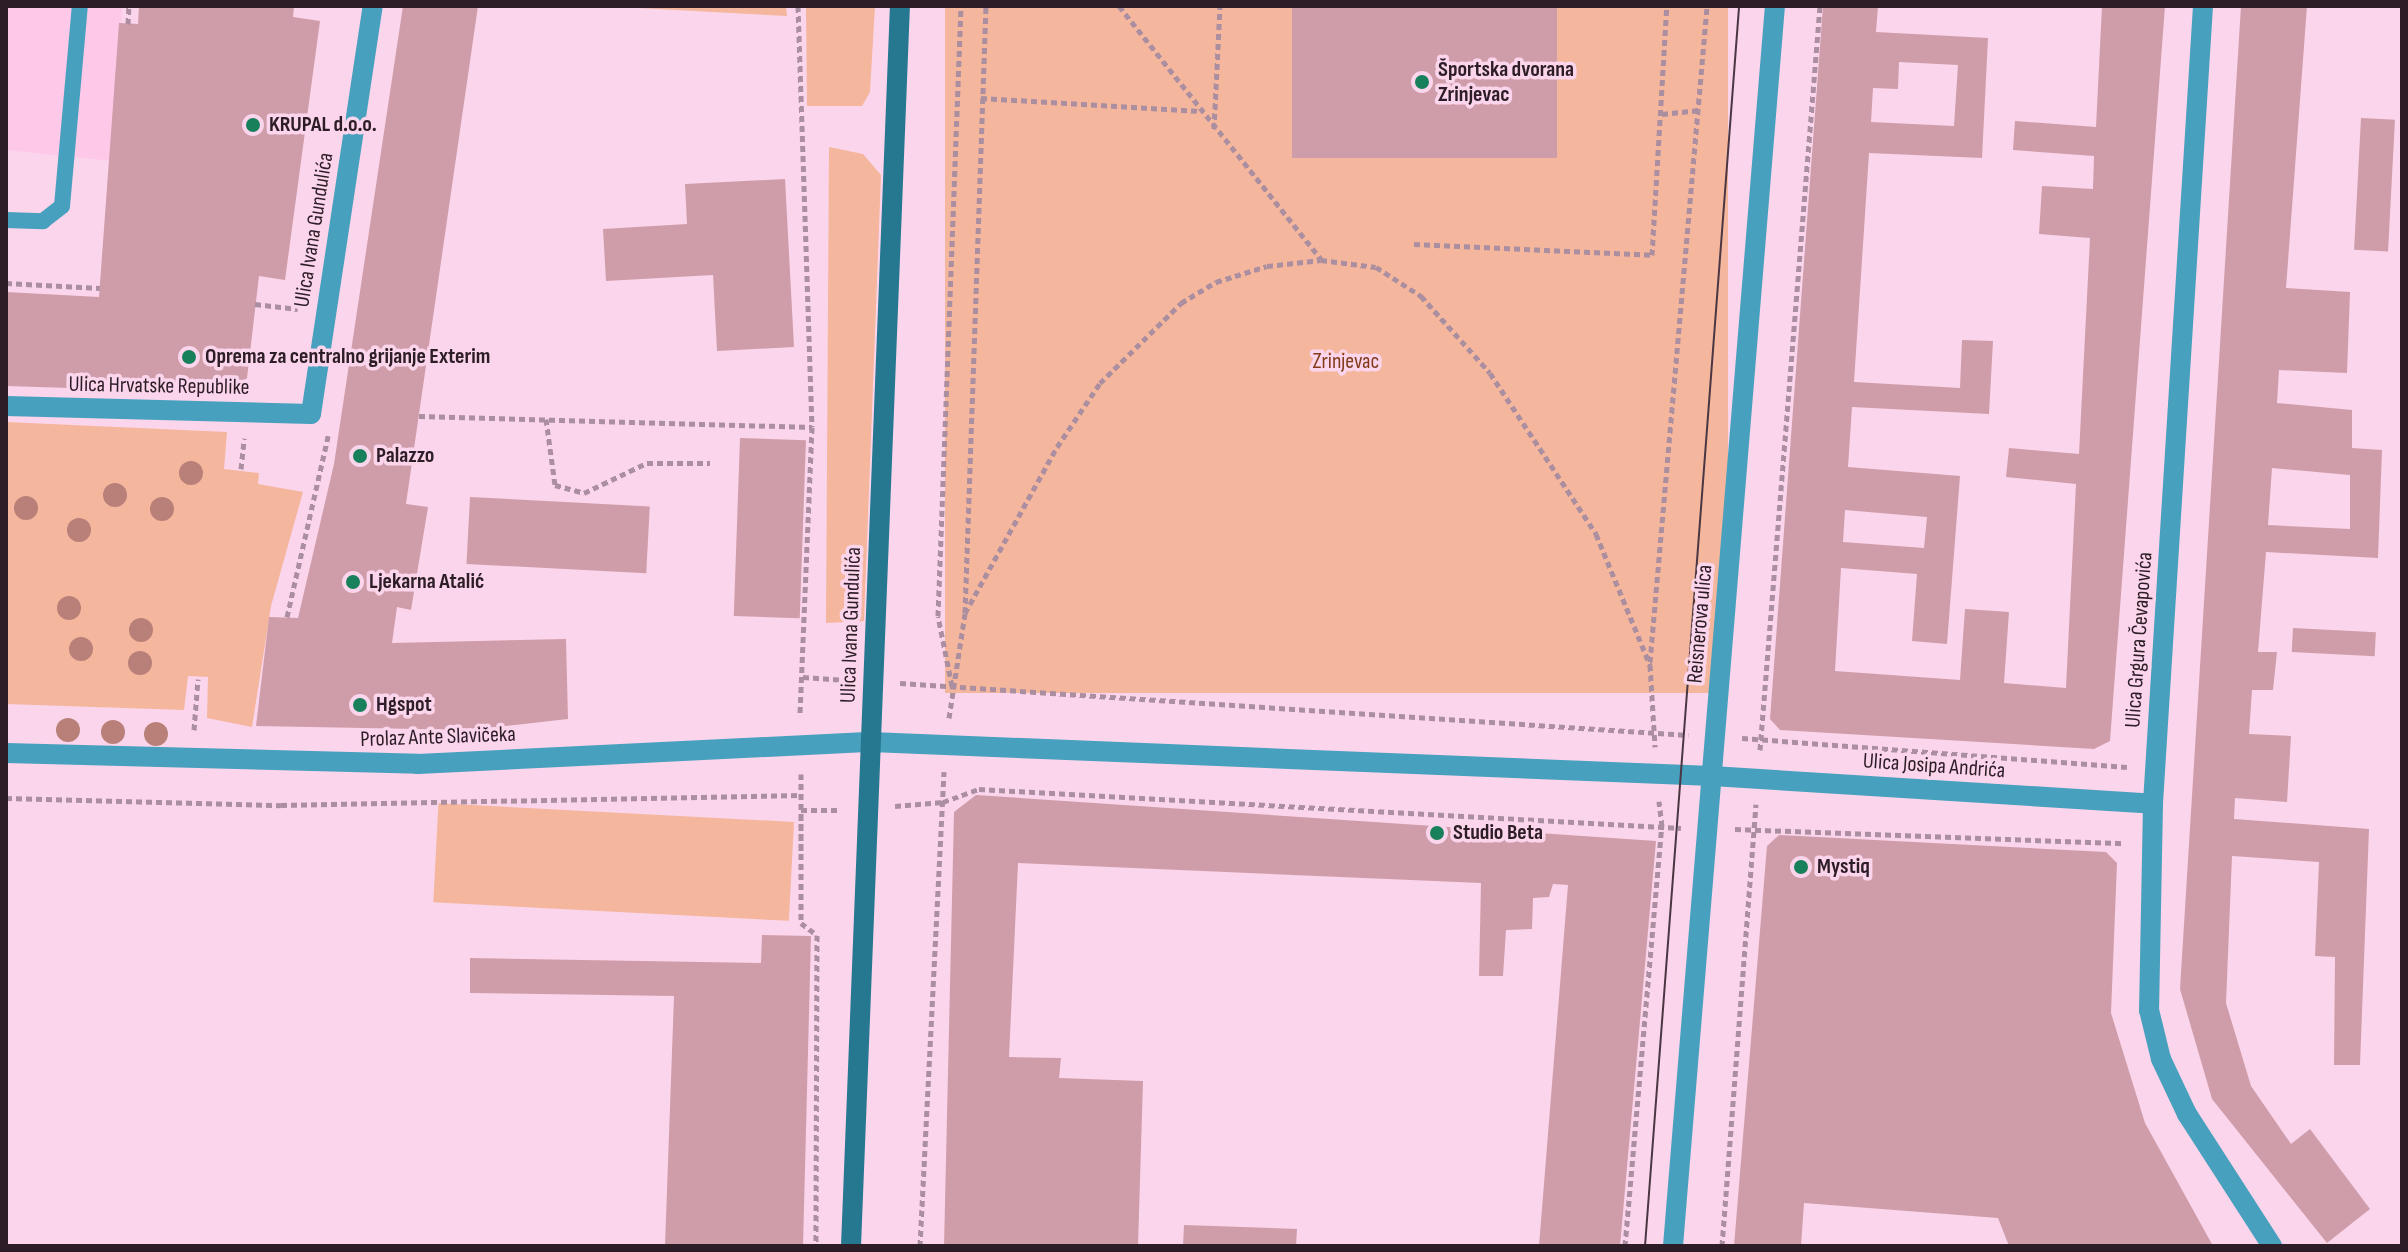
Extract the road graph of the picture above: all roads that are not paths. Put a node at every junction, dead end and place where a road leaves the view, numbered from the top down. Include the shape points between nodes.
1 (80, 6) edge
2 (373, 6) edge
3 (900, 6) edge
4 (1775, 6) edge
5 (2203, 6) edge
6 (6, 220) edge
7 (6, 406) edge
8 (311, 414) joint
9 (871, 742) junction
10 (6, 753) edge
11 (1712, 776) junction
12 (2153, 804) junction
13 (851, 1246) edge
14 (1673, 1246) edge
15 (2272, 1246) edge

1 - 6 lane via 62,206 43,221
2 - 8 street, Ulica Ivana Gundulića
3 - 9 main road, Ulica Ivana Gundulića
4 - 11 street, Reisnerova ulica
5 - 12 street, Ulica Grgura Čevapovića
7 - 8 street, Ulica Hrvatske Republike
9 - 10 street, Prolaz Ante Slavičeka via 418,764
9 - 11 street
9 - 13 main road, Ulica Ivana Gundulića
11 - 12 street, Ulica Josipa Andrića
11 - 14 street, Reisnerova ulica
12 - 15 street, Ulica Grgura Čevapovića via 2149,1010 2161,1059 2187,1114

